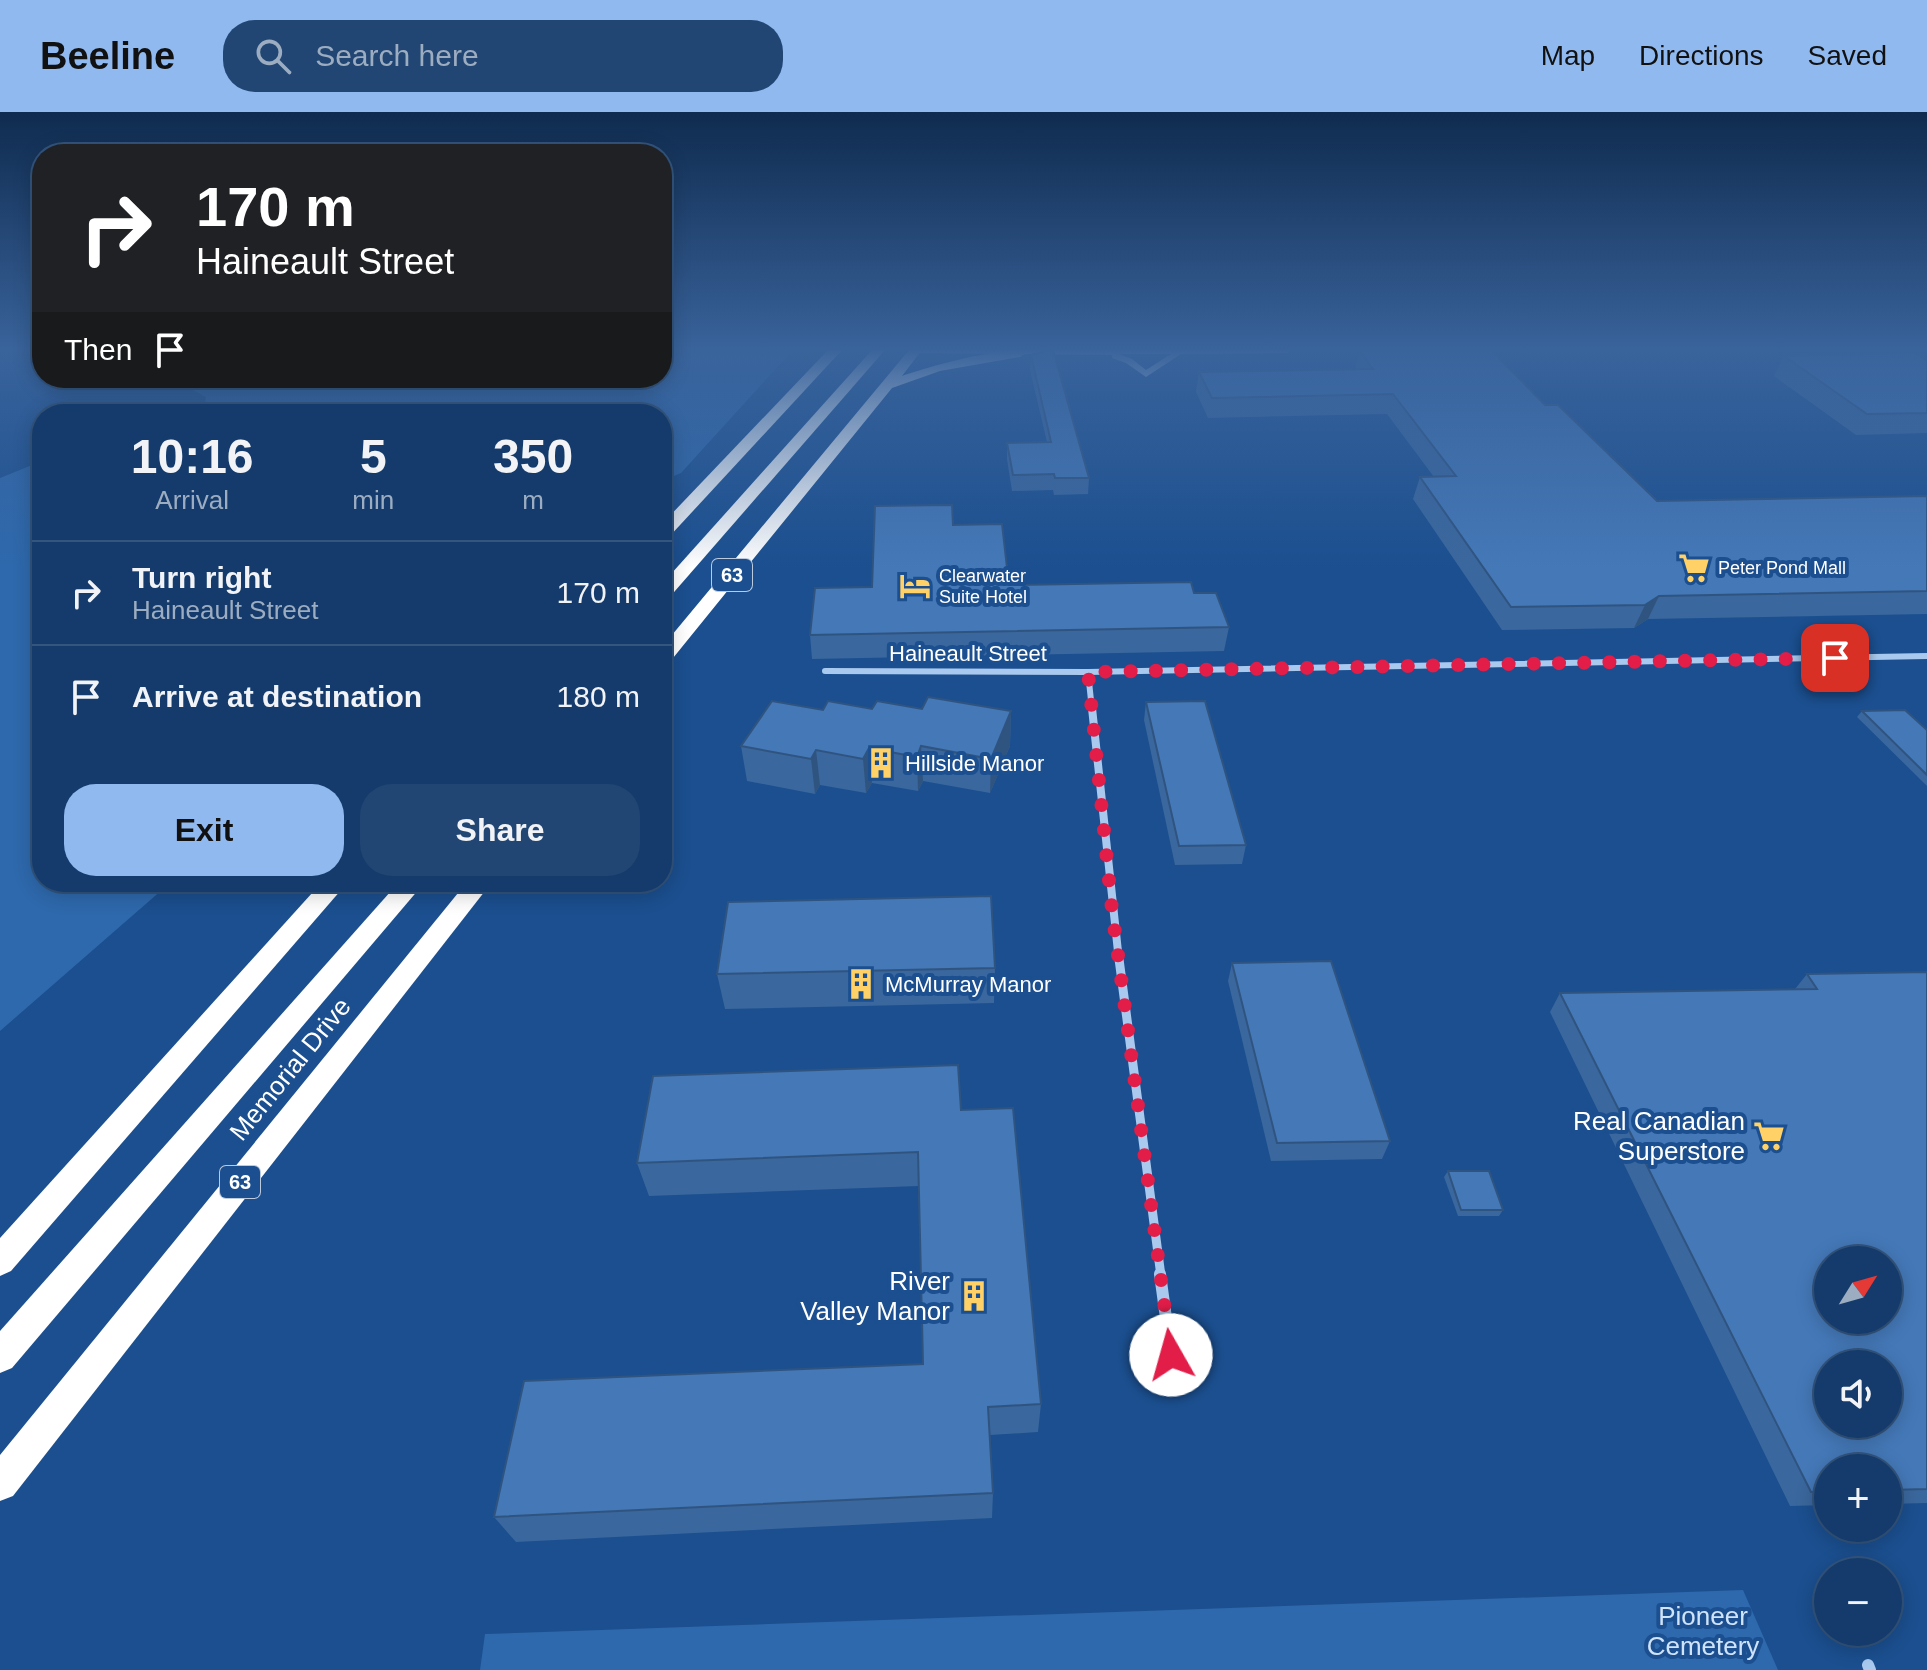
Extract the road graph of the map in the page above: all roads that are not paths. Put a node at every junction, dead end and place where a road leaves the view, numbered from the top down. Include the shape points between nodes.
1 (767, 423) edge
2 (813, 423) edge
3 (858, 423) edge
4 (672, 523) edge
5 (672, 583) edge
6 (672, 647) edge
7 (1927, 656) edge
8 (825, 671) dead end
9 (1088, 672) junction
10 (327, 892) edge
11 (404, 892) edge
12 (472, 892) edge
13 (0, 1261) edge
14 (1171, 1355) dead end
15 (0, 1356) edge
16 (0, 1483) edge

1 - 4 highway
2 - 5 highway, 63
3 - 6 highway, 63
7 - 9 street, Haineault Street
8 - 9 street, Haineault Street
9 - 14 street via 1112,910
10 - 13 highway
11 - 15 highway, Memorial Drive
12 - 16 highway, Memorial Drive / 63

